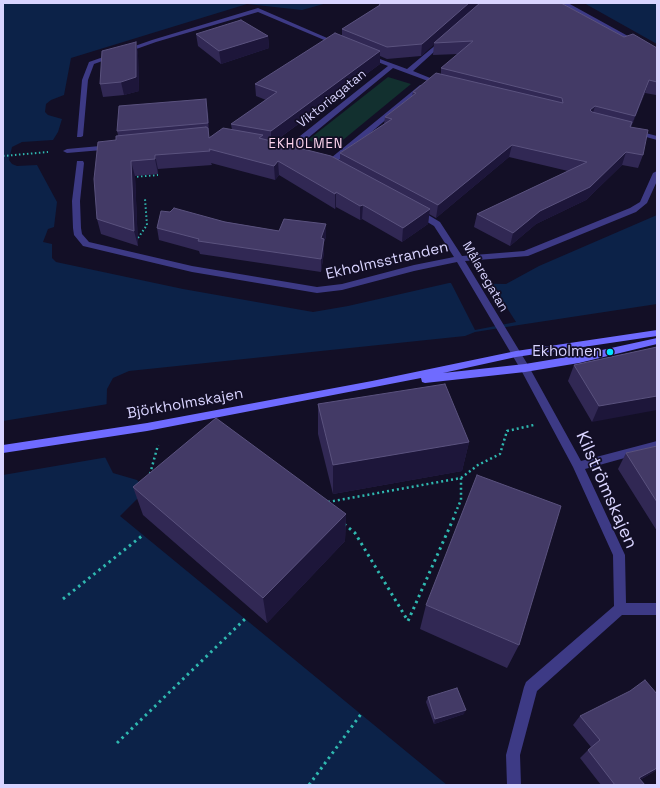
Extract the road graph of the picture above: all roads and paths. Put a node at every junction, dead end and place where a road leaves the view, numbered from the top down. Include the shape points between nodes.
1 (564, 3) edge
2 (450, 35) edge
3 (342, 46) edge
4 (363, 54) edge
5 (657, 54) edge
6 (392, 66) junction
7 (408, 72) junction
8 (429, 80) junction
9 (444, 84) edge
10 (630, 132) edge
11 (79, 136) dead end
12 (657, 138) edge
13 (118, 146) edge
14 (287, 150) edge
15 (67, 151) joint
16 (3, 156) edge
17 (80, 163) dead end
18 (328, 165) edge
19 (657, 173) edge
20 (158, 175) dead end
21 (129, 178) edge
22 (145, 199) dead end
23 (409, 207) edge
24 (127, 255) junction
25 (459, 259) junction
26 (657, 333) edge
27 (657, 341) edge
28 (516, 354) junction
29 (525, 368) junction
30 (372, 385) junction
31 (553, 420) junction
32 (159, 443) dead end
33 (657, 445) edge
34 (3, 449) edge
35 (578, 466) junction
36 (460, 478) junction
37 (148, 481) edge
38 (325, 502) edge
39 (342, 523) edge
40 (143, 535) dead end
41 (63, 599) dead end
42 (620, 609) junction
43 (657, 609) edge
44 (245, 619) dead end
45 (361, 714) dead end
46 (117, 743) dead end
47 (309, 785) edge
48 (514, 785) edge

1 - 5 street
2 - 7 street
3 - 11 street via 258,10 154,41 91,63 85,80
4 - 6 street
6 - 7 street
6 - 14 street, Viktoriagatan
7 - 8 street
8 - 9 street
8 - 18 street
10 - 12 street
13 - 15 street
15 - 16 path
17 - 24 street, Ekholmsstranden via 76,201 78,235 86,244
19 - 25 street, Ekholmsstranden via 642,203 633,210 525,254
20 - 21 path
22 - 24 path via 147,225
23 - 25 street, Målaregatan via 437,224
24 - 25 street, Ekholmsstranden via 192,270 318,290 342,287
25 - 28 street, Målaregatan
26 - 28 street, Björkholmskajen
27 - 29 street, Björkholmskajen via 579,359
28 - 29 street, Målaregatan
28 - 30 street, Björkholmskajen
29 - 30 street, Björkholmskajen
29 - 31 street, Kilströmskajen
30 - 34 street, Björkholmskajen via 147,427
31 - 35 street, Kilströmskajen
31 - 36 path via 508,431 500,454
32 - 37 path
33 - 35 street
35 - 42 street, Kilströmskajen via 619,555
36 - 38 path
36 - 39 path via 461,500 408,621 355,533
40 - 41 path
42 - 43 street
42 - 48 street via 531,687 513,755
44 - 46 path
45 - 47 path

